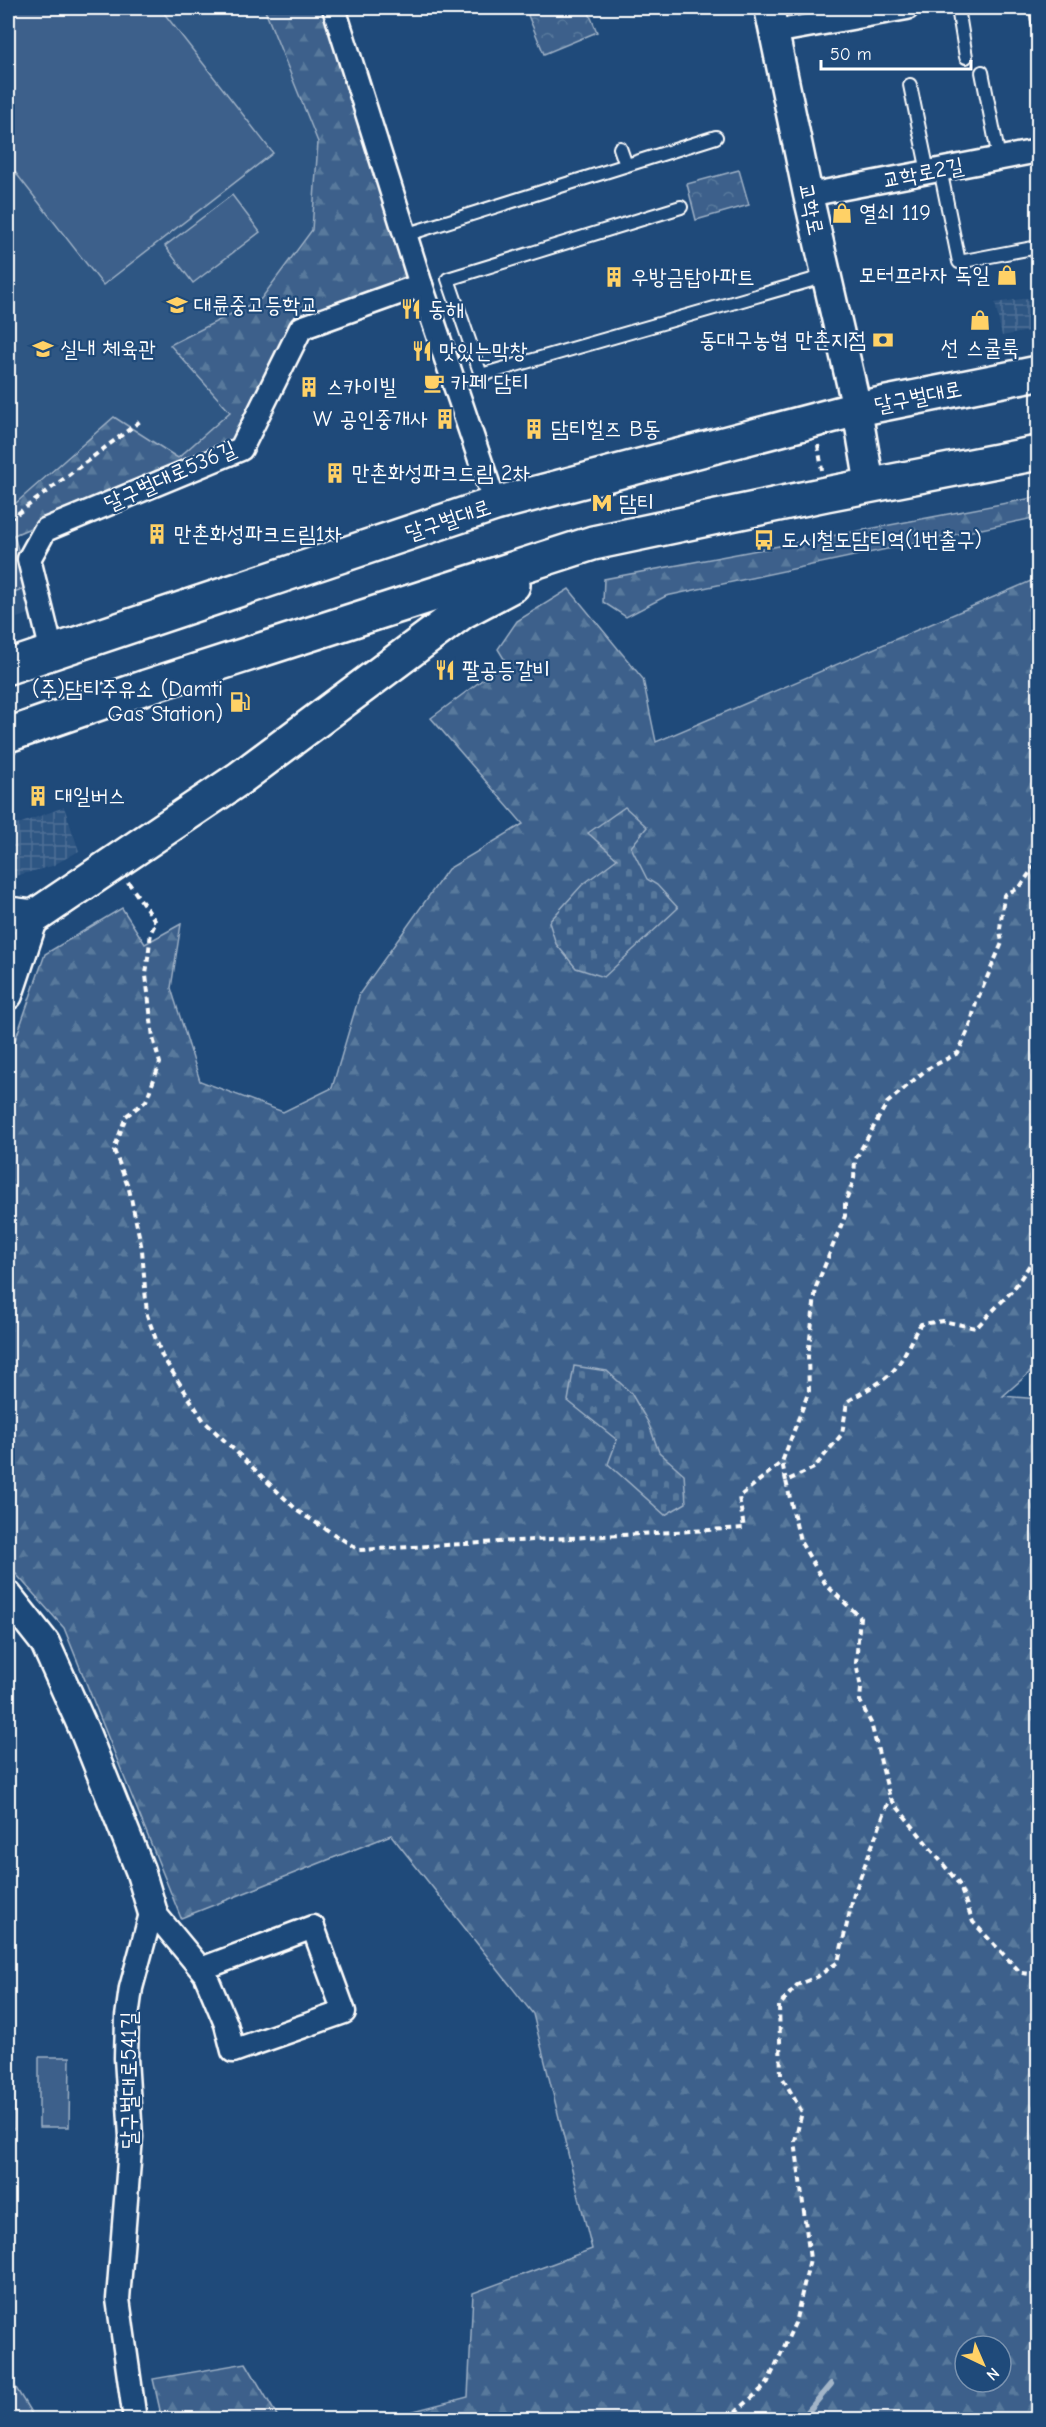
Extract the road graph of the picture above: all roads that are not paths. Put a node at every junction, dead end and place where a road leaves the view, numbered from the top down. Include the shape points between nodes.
1 (334, 8) edge
2 (907, 8) edge
3 (958, 8) edge
4 (1036, 8) edge
5 (771, 20) edge
6 (1038, 22) edge
7 (966, 57) dead end
8 (982, 72) dead end
9 (910, 85) dead end
10 (716, 137) dead end
11 (620, 148) dead end
12 (1038, 151) edge
13 (999, 158) junction
14 (626, 165) junction
15 (934, 171) junction
16 (808, 195) junction
17 (681, 207) dead end
18 (405, 235) junction
19 (1038, 247) edge
20 (826, 276) junction
21 (421, 285) junction
22 (1038, 373) edge
23 (857, 409) junction
24 (1038, 453) edge
25 (870, 486) junction
26 (495, 504) junction
27 (593, 543) junction
28 (52, 652) junction
29 (8, 667) edge
30 (8, 735) edge
31 (21, 915) edge
32 (8, 996) edge
33 (8, 1596) edge
34 (152, 1910) junction
35 (201, 1969) junction
36 (135, 2420) edge

1 - 18 street
2 - 5 street
3 - 7 lane
4 - 6 lane
5 - 16 street, 교학로
8 - 13 lane
9 - 15 lane
10 - 14 lane
11 - 14 lane
12 - 13 street, 교학로2길
13 - 15 street, 교학로2길
14 - 18 lane
15 - 16 street, 교학로2길
15 - 19 lane via 959,262
16 - 20 street, 교학로
17 - 20 lane via 448,279 481,375
18 - 21 street
20 - 23 street, 교학로
21 - 26 street
21 - 28 street, 달구벌대로536길 via 301,328 241,449 45,530 29,559
22 - 23 main road, 달구벌대로
23 - 25 street, 교학로
23 - 26 main road, 달구벌대로
24 - 25 main road
25 - 27 main road
26 - 28 main road, 달구벌대로
27 - 30 main road
27 - 31 main road via 462,612 240,778 116,863
28 - 29 main road, 달구벌대로
31 - 32 street
33 - 34 street via 45,1643 84,1730
34 - 35 street
34 - 36 street, 달구벌대로541길 via 127,2017 132,2137 118,2299
35 - 35 street via 233,2051 344,2012 313,1928

